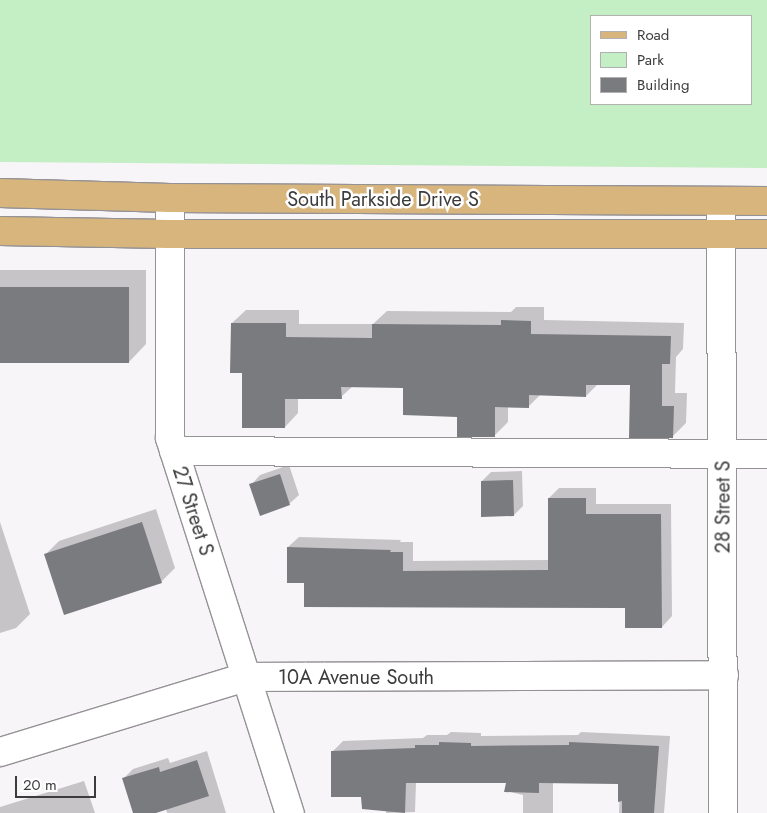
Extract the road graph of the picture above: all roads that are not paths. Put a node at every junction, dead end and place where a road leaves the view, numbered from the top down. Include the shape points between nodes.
1 (0, 193) edge
2 (170, 198) junction
3 (721, 200) junction
4 (767, 201) edge
5 (0, 231) edge
6 (170, 234) junction
7 (722, 234) junction
8 (767, 234) edge
9 (174, 451) junction
10 (723, 453) junction
11 (767, 454) edge
12 (724, 675) junction
13 (246, 677) junction
14 (0, 752) edge
15 (290, 813) edge
16 (723, 813) edge

1 - 2 main road, South Parkside Drive S
2 - 3 main road, South Parkside Drive S
2 - 6 street, 27 Street S
3 - 4 main road, South Parkside Drive S
3 - 7 street, 28 Street S
5 - 6 main road, South Parkside Drive S
6 - 7 main road, South Parkside Drive S
6 - 9 street, 27 Street S via 170,438
7 - 8 main road, South Parkside Drive S
7 - 10 street, 28 Street S
9 - 10 street
9 - 13 street, 27 Street S
10 - 11 street
10 - 12 street, 28 Street S
12 - 13 street, 10A Avenue South
12 - 16 street, 28 Street S
13 - 14 street, 10A Avenue South
13 - 15 street, 27 Street S

